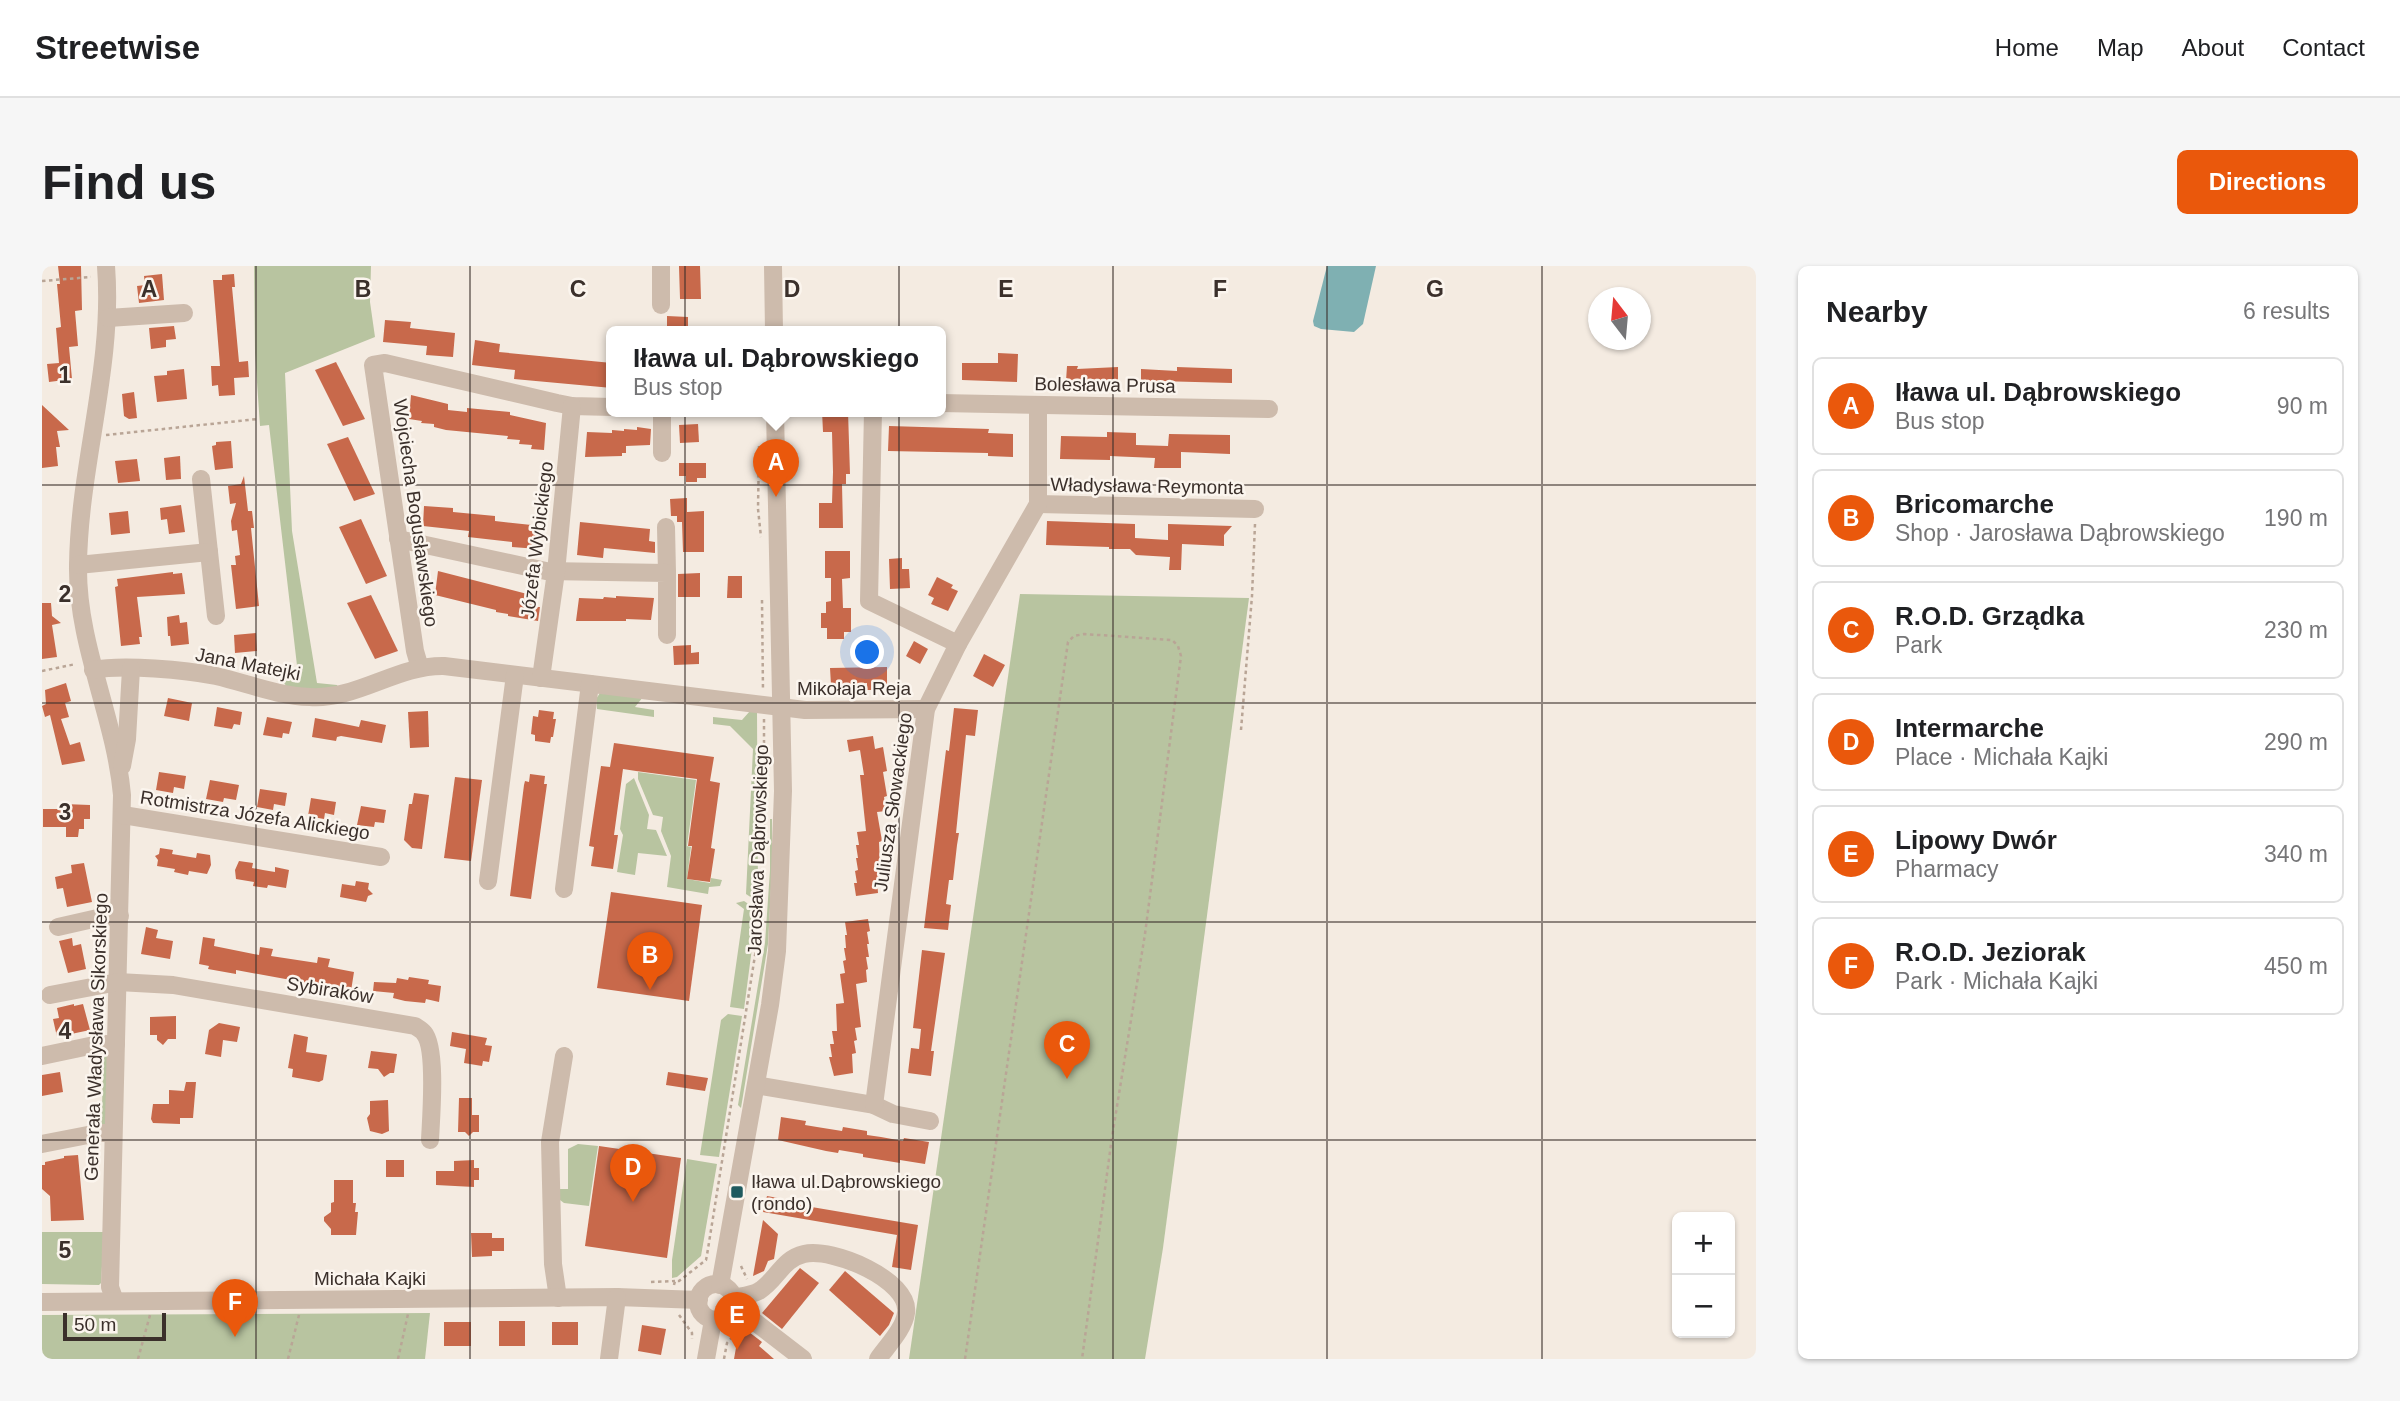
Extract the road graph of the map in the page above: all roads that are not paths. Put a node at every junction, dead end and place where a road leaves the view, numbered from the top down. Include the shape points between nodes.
1 (661, 266) edge
2 (773, 266) edge
3 (103, 271) edge
4 (661, 305) dead end
5 (184, 313) dead end
6 (108, 318) junction
7 (774, 326) edge
8 (946, 404) edge
9 (1038, 405) junction
10 (572, 406) junction
11 (606, 407) edge
12 (1269, 409) dead end
13 (662, 417) edge
14 (775, 417) edge
15 (873, 417) edge
16 (662, 453) dead end
17 (201, 479) dead end
18 (1038, 504) junction
19 (1255, 509) road end
20 (666, 527) dead end
21 (398, 539) junction
22 (209, 552) junction
23 (78, 565) junction
24 (556, 572) junction
25 (667, 573) junction
26 (216, 616) dead end
27 (667, 635) dead end
28 (958, 644) junction
29 (92, 665) junction
30 (420, 668) junction
31 (131, 669) junction
32 (515, 675) junction
33 (541, 678) junction
34 (590, 684) junction
35 (782, 708) junction
36 (926, 709) junction
37 (120, 773) junction
38 (123, 815) junction
39 (381, 857) dead end
40 (488, 881) dead end
41 (564, 889) dead end
42 (120, 916) junction
43 (58, 927) dead end
44 (118, 982) junction
45 (50, 995) dead end
46 (116, 1044) junction
47 (42, 1056) edge
48 (564, 1056) dead end
49 (756, 1085) junction
50 (874, 1105) junction
51 (930, 1121) dead end
52 (113, 1133) junction
53 (430, 1140) dead end
54 (42, 1144) edge
55 (720, 1285) junction
56 (617, 1297) junction
57 (558, 1298) junction
58 (699, 1300) junction
59 (115, 1301) junction
60 (42, 1302) edge
61 (737, 1310) junction
62 (713, 1320) junction
63 (609, 1359) edge
64 (706, 1359) edge
65 (803, 1359) edge
66 (878, 1359) edge

1 - 4 street
2 - 7 street
3 - 6 street, Generała Władysława Sikorskiego
5 - 6 street
6 - 23 street, Generała Władysława Sikorskiego via 80,507
8 - 9 street, Bolesława Prusa
9 - 12 street, Bolesława Prusa
9 - 18 street, Juliusza Słowackiego
10 - 11 street
10 - 21 street, Wojciecha Bogusławskiego via 385,363 373,365
10 - 24 street, Józefa Wybickiego
13 - 16 street
14 - 35 street, Jarosława Dąbrowskiego
15 - 28 street via 869,601
17 - 22 street
18 - 19 street, Władysława Reymonta
18 - 28 street, Juliusza Słowackiego
20 - 25 street
21 - 24 street
21 - 30 street, Wojciecha Bogusławskiego
22 - 23 street
22 - 26 street
23 - 29 street, Generała Władysława Sikorskiego via 79,601
24 - 25 street
24 - 33 street, Józefa Wybickiego
25 - 27 street
28 - 36 street, Juliusza Słowackiego
29 - 31 street, Jana Matejki
29 - 37 street, Generała Władysława Sikorskiego
30 - 31 street, Jana Matejki via 351,691 310,697 205,674
30 - 32 street, Jana Matejki via 444,666
31 - 37 street, Generała Władysława Sikorskiego
32 - 33 street, Jana Matejki
32 - 40 street
33 - 34 street, Jana Matejki
34 - 35 street, Jana Matejki
34 - 41 street
35 - 36 street, Mikołaja Reja
35 - 49 street, Jarosława Dąbrowskiego via 777,951
36 - 50 street, Juliusza Słowackiego
37 - 38 street, Generała Władysława Sikorskiego
38 - 39 street, Rotmistrza Józefa Alickiego
38 - 42 street, Generała Władysława Sikorskiego
42 - 43 street
42 - 44 street, Generała Władysława Sikorskiego
44 - 45 street
44 - 46 street, Generała Władysława Sikorskiego
44 - 53 street, Sybiraków via 173,985 415,1026 424,1033 432,1058
46 - 47 street
46 - 52 street, Generała Władysława Sikorskiego
48 - 57 street via 550,1142
49 - 50 street
49 - 55 street, Jarosława Dąbrowskiego
50 - 51 street
52 - 54 street
52 - 59 street, Generała Władysława Sikorskiego via 110,1287
55 - 58 street via 706,1288
55 - 61 street via 726,1287
56 - 57 street, Michała Kajki
56 - 58 street, Michała Kajki
56 - 63 street
57 - 59 street, Michała Kajki
58 - 62 street via 702,1313
59 - 60 street, Michała Kajki
61 - 62 street
61 - 65 street
61 - 66 street via 783,1264 807,1253 844,1257 902,1295 906,1314
62 - 64 street

